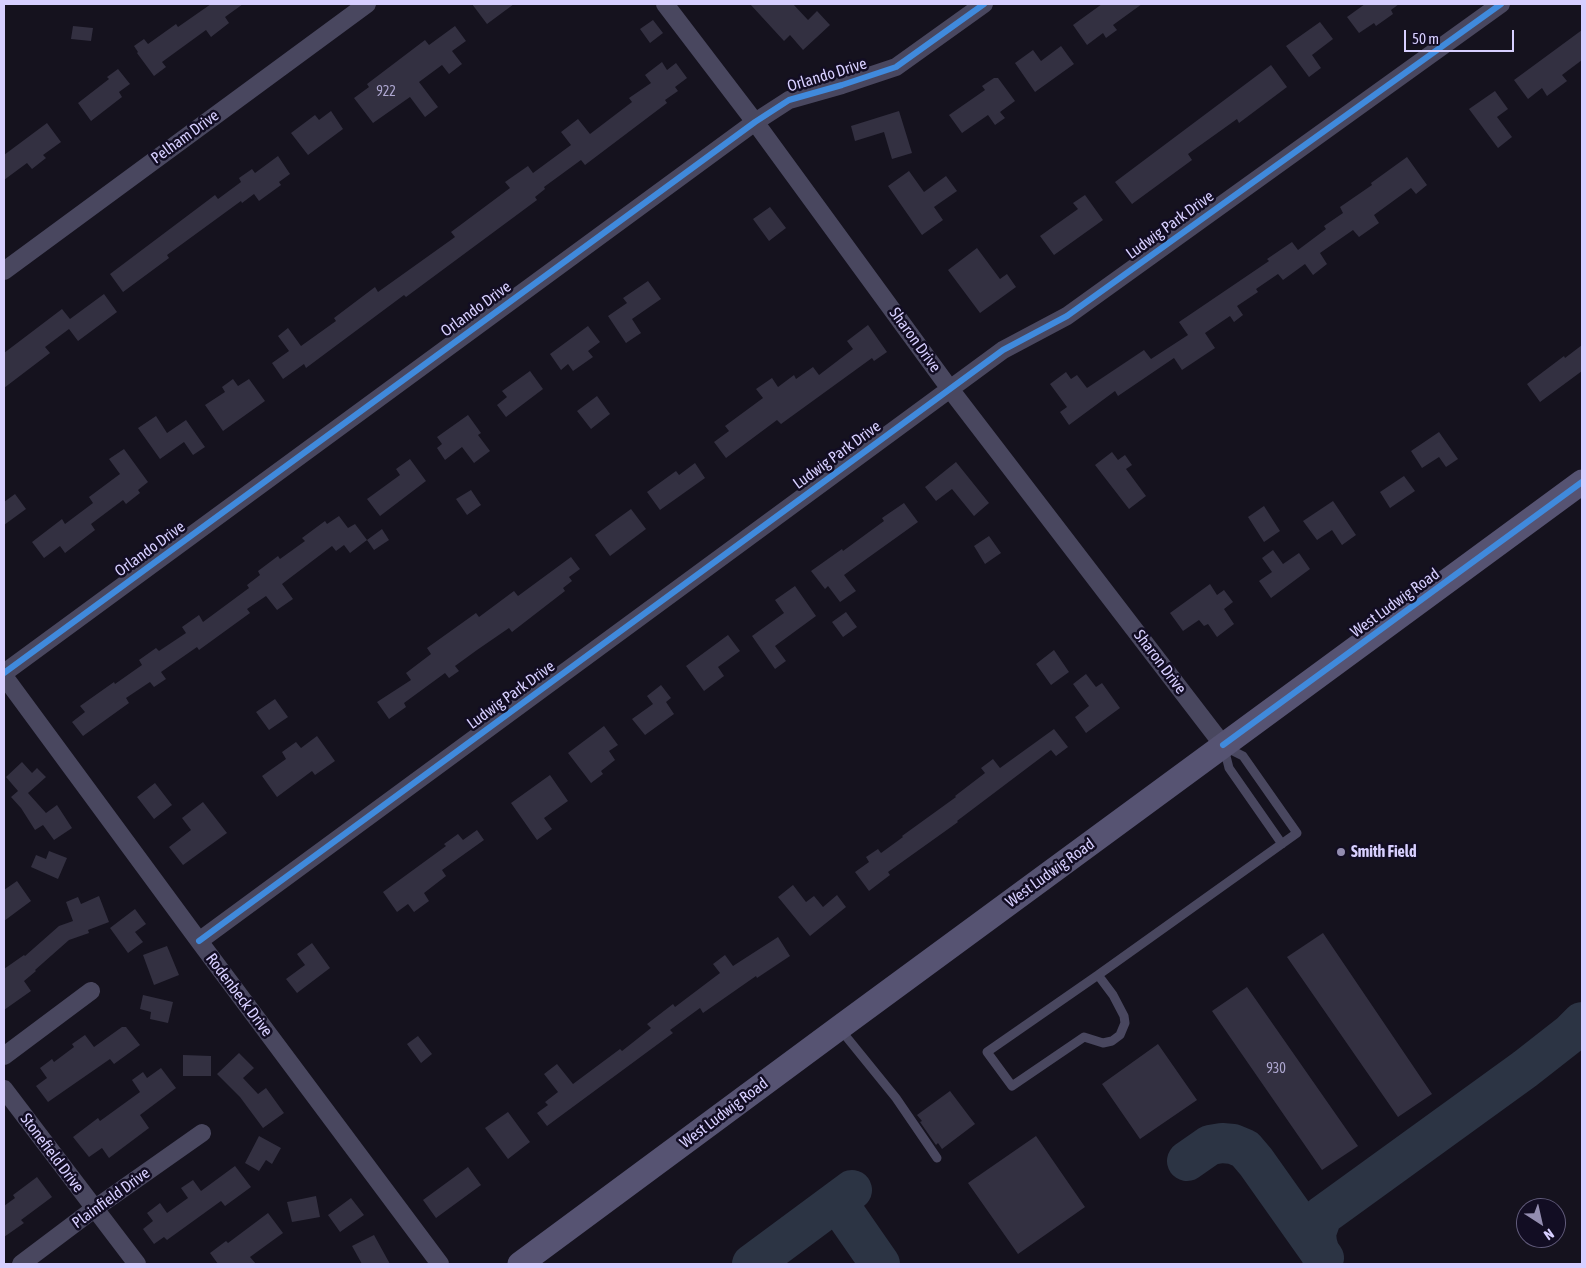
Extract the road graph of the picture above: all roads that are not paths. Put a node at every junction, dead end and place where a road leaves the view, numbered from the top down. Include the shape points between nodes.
1 (367, 4) edge
2 (665, 4) edge
3 (984, 4) edge
4 (1501, 4) edge
5 (755, 122) junction
6 (4, 270) edge
7 (950, 389) junction
8 (1582, 482) edge
9 (4, 675) edge
10 (1223, 746) junction
11 (1282, 844) junction
12 (199, 942) junction
13 (1098, 975) junction
14 (91, 991) dead end
15 (839, 1028) junction
16 (4, 1056) edge
17 (4, 1089) edge
18 (202, 1133) dead end
19 (937, 1158) dead end
20 (94, 1209) junction
21 (21, 1264) edge
22 (137, 1264) edge
23 (440, 1264) edge
24 (520, 1264) edge

1 - 6 street, Pelham Drive
2 - 5 street, Sharon Drive
3 - 5 street, Orlando Drive via 896,67 789,100
4 - 7 street, Ludwig Park Drive via 1068,316 1003,350
5 - 7 street, Sharon Drive
5 - 9 street, Orlando Drive
7 - 10 street, Sharon Drive
7 - 12 street, Ludwig Park Drive
8 - 10 main road, West Ludwig Road
9 - 12 street, Rodenbeck Drive
10 - 11 lane via 1229,768
10 - 11 lane via 1244,756 1297,833
10 - 15 main road, West Ludwig Road
11 - 13 lane
12 - 23 street, Rodenbeck Drive
13 - 13 lane via 1124,1016 1120,1035 1103,1043 1084,1037 1012,1086 987,1052
14 - 16 street
15 - 19 lane via 896,1098
15 - 24 main road, West Ludwig Road
17 - 20 street, Stonefield Drive
18 - 20 street, Plainfield Drive
20 - 21 street, Plainfield Drive
20 - 22 street, Stonefield Drive

